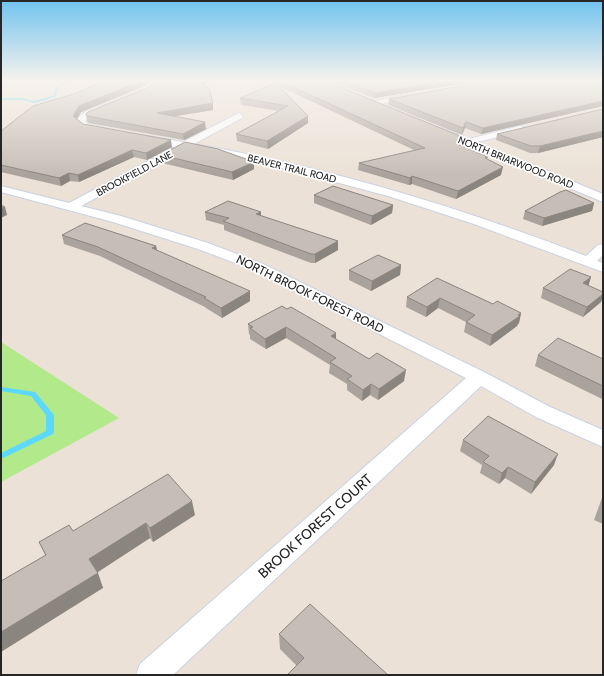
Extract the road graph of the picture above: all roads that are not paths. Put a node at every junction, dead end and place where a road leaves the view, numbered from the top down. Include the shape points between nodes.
1 (94, 112) edge
2 (239, 116) dead end
3 (432, 127) edge
4 (528, 127) edge
5 (111, 131) edge
6 (138, 137) edge
7 (468, 142) junction
8 (185, 146) junction
9 (1, 189) edge
10 (603, 198) edge
11 (71, 207) junction
12 (603, 248) edge
13 (588, 262) junction
14 (603, 268) edge
15 (479, 377) junction
16 (603, 439) edge
17 (151, 675) edge

1 - 5 street via 80,122 85,126
2 - 8 street, BROOKFIELD LANE
3 - 7 street, NORTH BRIARWOOD ROAD
4 - 7 street
6 - 8 street, BEAVER TRAIL ROAD
7 - 10 street, NORTH BRIARWOOD ROAD
8 - 11 street, BROOKFIELD LANE
8 - 13 street, BEAVER TRAIL ROAD via 262,160 390,194 532,240
9 - 11 street, NORTH BROOK FOREST ROAD
11 - 15 street, NORTH BROOK FOREST ROAD via 148,228 256,266
12 - 13 street
13 - 14 street, BEAVER TRAIL ROAD
15 - 16 street, NORTH BROOK FOREST ROAD via 543,412
15 - 17 street, BROOK FOREST COURT

